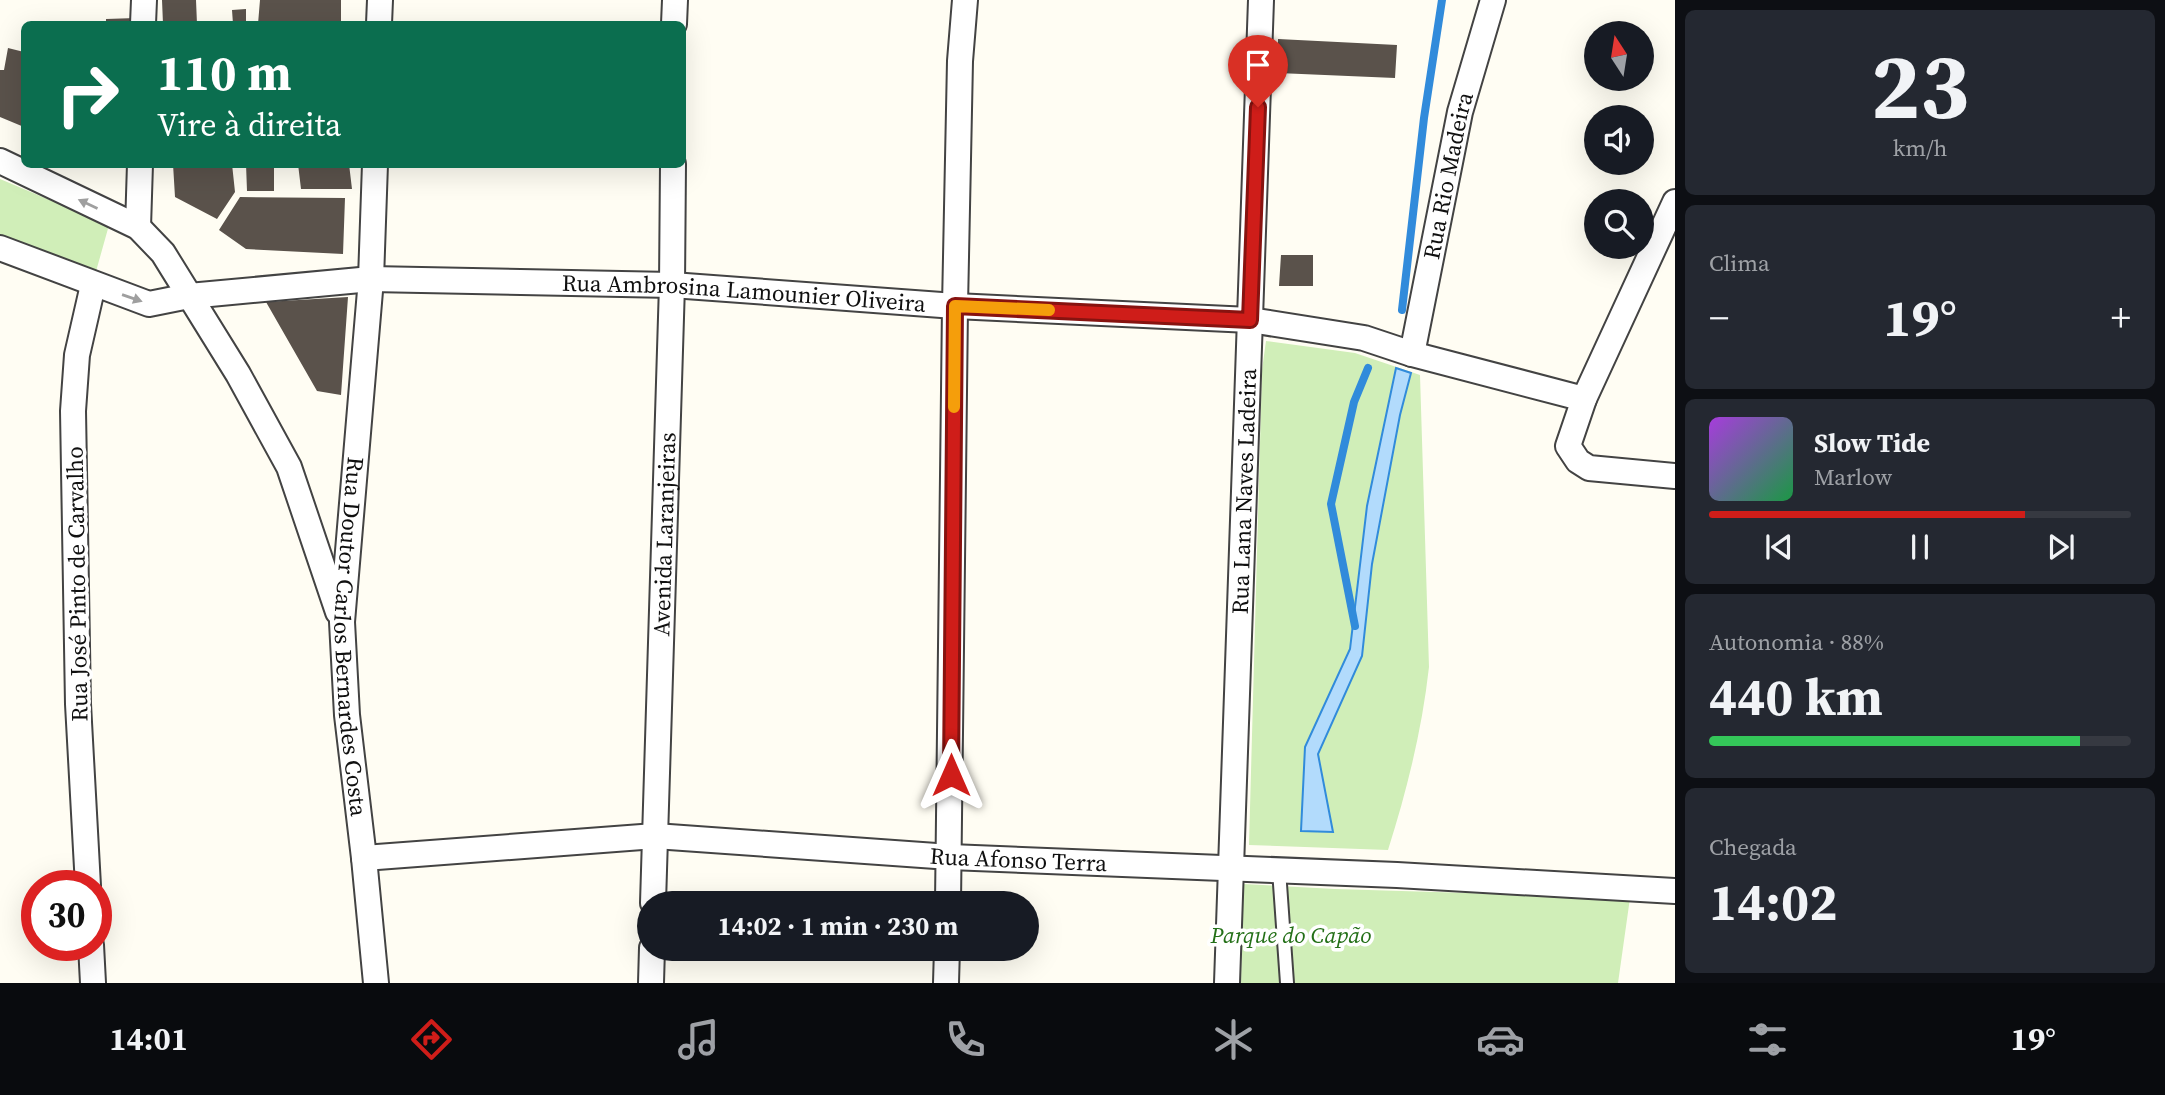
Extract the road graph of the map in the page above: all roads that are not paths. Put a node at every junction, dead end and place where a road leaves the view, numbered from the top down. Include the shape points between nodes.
1 (144, 0) edge
2 (380, 0) edge
3 (674, 0) edge
4 (965, 0) edge
5 (1261, 0) edge
6 (1493, 0) edge
7 (144, 21) edge
8 (379, 21) edge
9 (674, 21) edge
10 (0, 161) edge
11 (140, 168) edge
12 (375, 168) edge
13 (673, 168) edge
14 (1675, 202) edge
15 (138, 228) junction
16 (0, 248) edge
17 (371, 279) junction
18 (93, 285) junction
19 (672, 285) junction
20 (190, 296) junction
21 (955, 306) junction
22 (1250, 320) junction
23 (1412, 354) junction
24 (1584, 399) junction
25 (1675, 476) edge
26 (342, 622) junction
27 (656, 836) junction
28 (950, 857) junction
29 (364, 858) junction
30 (1231, 869) junction
31 (87, 870) edge
32 (1279, 870) junction
33 (654, 891) edge
34 (949, 891) edge
35 (1675, 891) edge
36 (92, 961) edge
37 (652, 961) edge
38 (947, 961) edge
39 (93, 983) edge
40 (376, 983) edge
41 (651, 983) edge
42 (946, 983) edge
43 (1227, 983) edge
44 (1287, 983) edge

1 - 7 street
2 - 8 street
3 - 9 street
4 - 21 street
5 - 22 street, Rua Lana Naves Ladeira
6 - 23 street, Rua Rio Madeira via 1460,112
15 -> 10 street
11 - 15 street
12 - 17 street, Rua Doutor Carlos Bernardes Costa
13 - 19 street, Avenida Laranjeiras
14 - 24 street
15 - 20 street via 163,253
16 - 18 street, Rua Ambrosina Lamounier Oliveira
17 - 19 street, Rua Ambrosina Lamounier Oliveira
17 - 20 street, Rua Ambrosina Lamounier Oliveira
17 - 26 street, Rua Doutor Carlos Bernardes Costa
18 -> 20 street, Rua Ambrosina Lamounier Oliveira via 149,304
18 - 31 street, Rua José Pinto de Carvalho via 77,355 73,411 78,704
19 - 21 street, Rua Ambrosina Lamounier Oliveira
19 - 27 street, Avenida Laranjeiras
20 - 26 street via 289,467
21 - 22 street, Rua Ambrosina Lamounier Oliveira
21 - 28 street
22 - 23 street, Rua Ambrosina Lamounier Oliveira via 1364,338
22 - 30 street, Rua Lana Naves Ladeira
23 - 24 street, Rua Ambrosina Lamounier Oliveira
24 - 25 street via 1568,446 1578,461 1589,468
26 - 29 street, Rua Doutor Carlos Bernardes Costa via 347,715
27 - 28 street, Rua Afonso Terra
27 - 29 street, Rua Afonso Terra
27 - 33 street, Avenida Laranjeiras
28 - 30 street, Rua Afonso Terra
28 - 34 street
29 - 40 street, Rua Doutor Carlos Bernardes Costa
30 - 32 street, Rua Afonso Terra
30 - 43 street, Rua Lana Naves Ladeira
32 - 35 street, Rua Afonso Terra
32 - 44 lane
36 - 39 street
37 - 41 street
38 - 42 street

